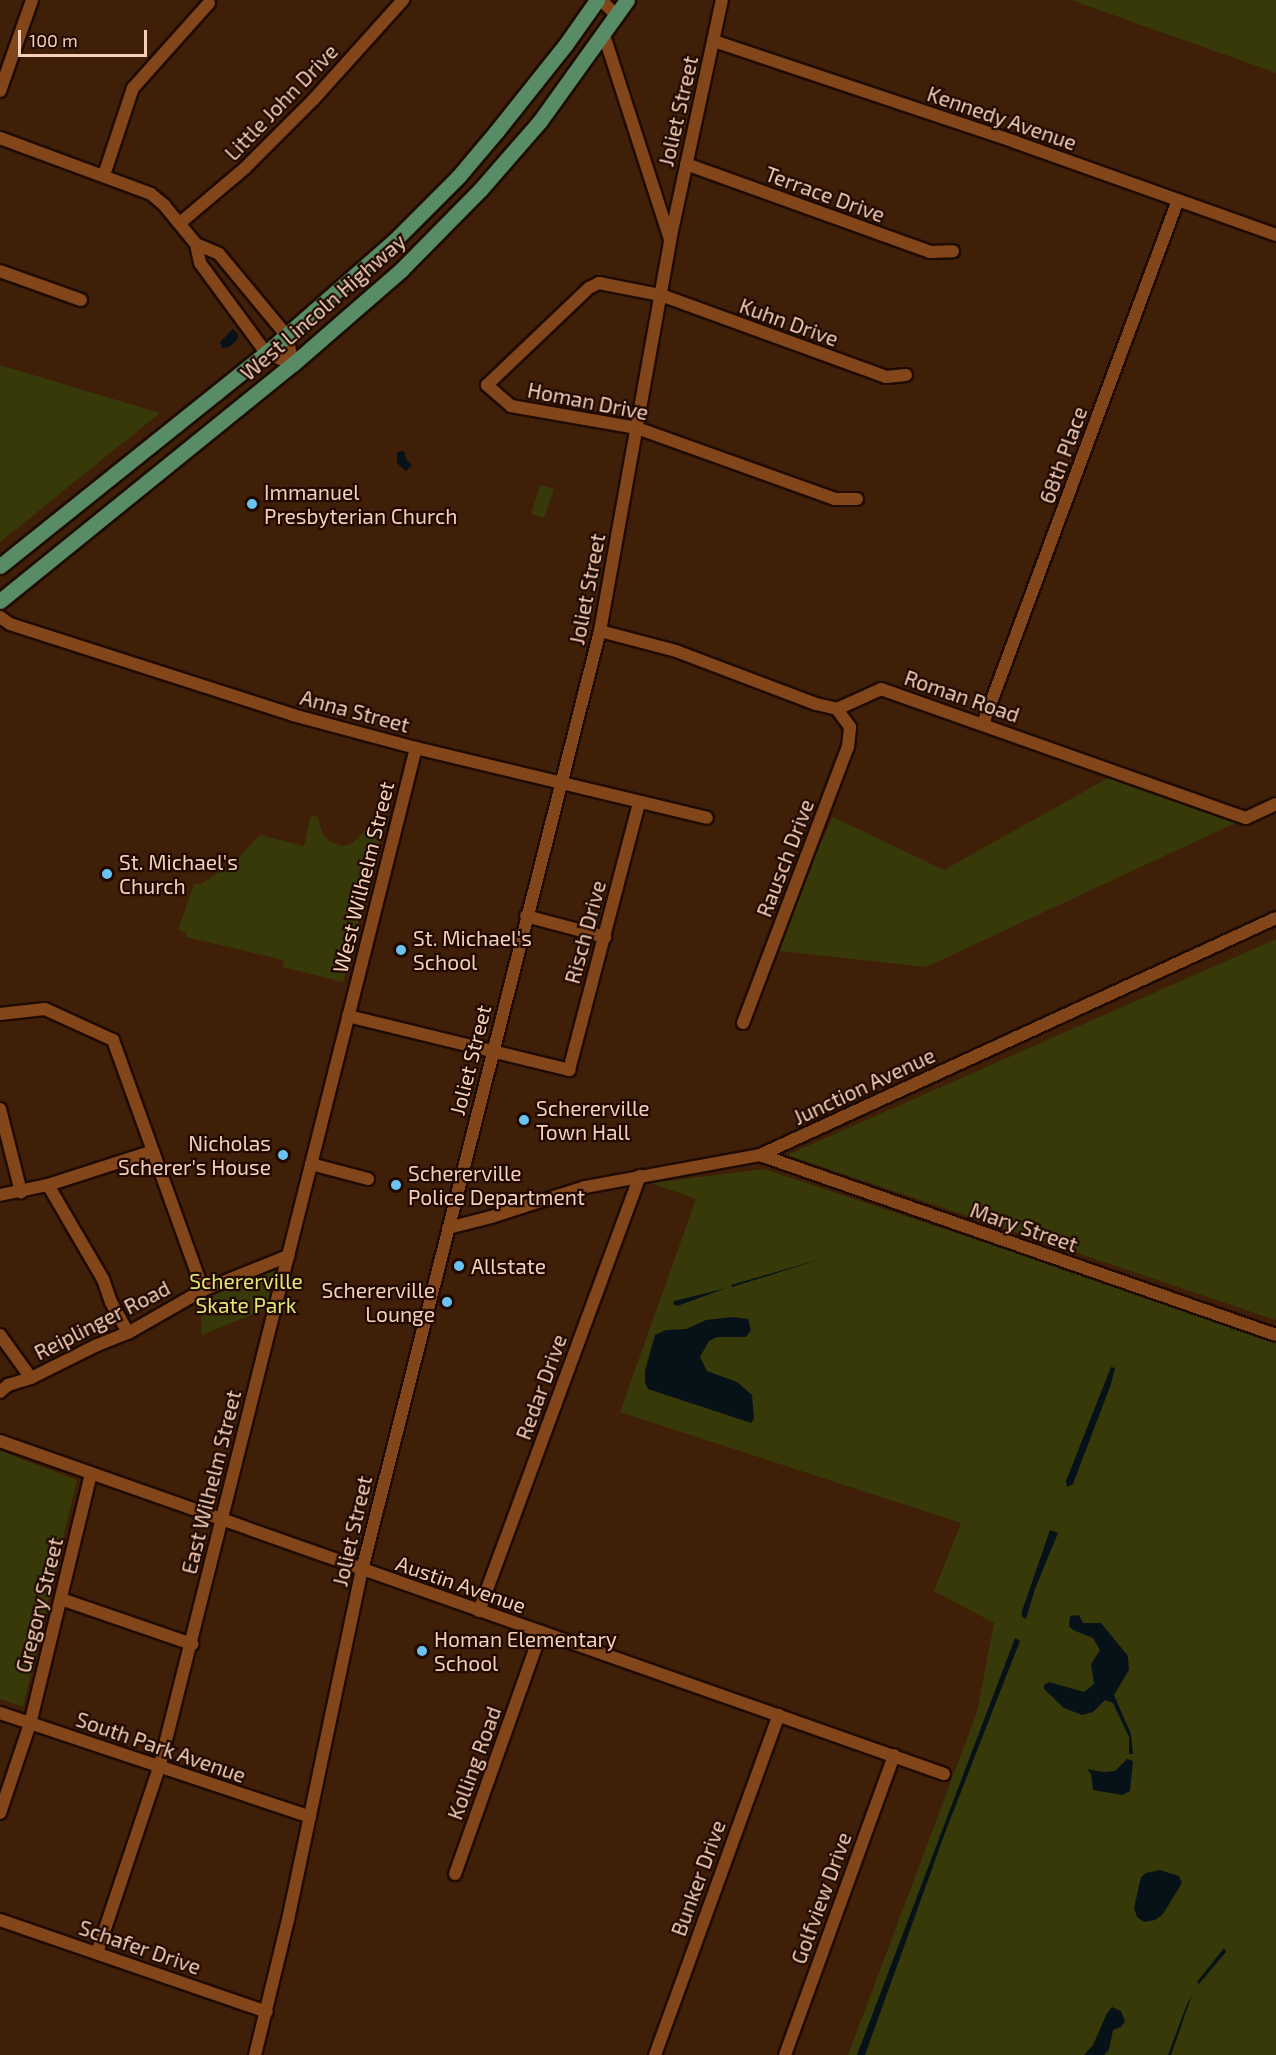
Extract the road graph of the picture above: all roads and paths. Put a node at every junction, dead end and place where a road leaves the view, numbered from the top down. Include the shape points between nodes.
1 (32, 0) edge
2 (403, 0) edge
3 (599, 0) edge
4 (627, 0) edge
5 (722, 0) edge
6 (209, 3) dead end
7 (616, 16) junction
8 (604, 35) junction
9 (714, 41) junction
10 (0, 91) edge
11 (0, 138) edge
12 (686, 164) junction
13 (104, 175) junction
14 (1178, 200) junction
15 (180, 223) junction
16 (1276, 235) edge
17 (670, 240) junction
18 (196, 244) junction
19 (953, 251) dead end
20 (0, 271) edge
21 (661, 295) junction
22 (81, 300) dead end
23 (286, 336) junction
24 (266, 353) junction
25 (293, 364) junction
26 (906, 375) dead end
27 (637, 428) junction
28 (857, 500) dead end
29 (0, 566) edge
30 (0, 601) edge
31 (0, 617) edge
32 (600, 631) junction
33 (837, 709) junction
34 (983, 724) junction
35 (416, 748) junction
36 (560, 783) junction
37 (639, 803) junction
38 (1276, 804) edge
39 (708, 818) dead end
40 (526, 916) junction
41 (1276, 918) edge
42 (605, 937) junction
43 (0, 1014) edge
44 (348, 1016) junction
45 (743, 1023) dead end
46 (493, 1051) junction
47 (0, 1109) edge
48 (153, 1151) junction
49 (760, 1155) junction
50 (310, 1164) junction
51 (640, 1176) junction
52 (368, 1179) dead end
53 (48, 1185) junction
54 (21, 1192) junction
55 (0, 1195) edge
56 (448, 1228) junction
57 (288, 1256) junction
58 (203, 1290) junction
59 (128, 1333) junction
60 (0, 1335) edge
61 (1276, 1335) edge
62 (31, 1378) junction
63 (0, 1392) edge
64 (0, 1441) edge
65 (91, 1473) junction
66 (222, 1520) junction
67 (362, 1570) junction
68 (61, 1599) junction
69 (478, 1611) junction
70 (541, 1632) junction
71 (192, 1644) junction
72 (0, 1713) edge
73 (779, 1715) junction
74 (30, 1724) junction
75 (894, 1755) junction
76 (159, 1768) junction
77 (944, 1774) dead end
78 (0, 1813) edge
79 (310, 1817) junction
80 (455, 1874) dead end
81 (0, 1920) edge
82 (97, 1953) junction
83 (267, 2012) junction
84 (255, 2055) edge
85 (655, 2055) edge
86 (785, 2055) edge

1 - 10 street
2 - 15 street, Little John Drive via 313,100 245,168
3 - 7 street
3 - 23 main road, West Lincoln Highway via 458,177 395,240
4 - 7 main road, West Lincoln Highway
5 - 9 street, Joliet Street
6 - 13 street via 134,88
7 - 8 main road, West Lincoln Highway
8 - 17 street
8 - 25 main road, West Lincoln Highway via 540,121 446,226
9 - 12 street, Joliet Street
9 - 14 street, Kennedy Avenue
11 - 13 street
12 - 17 street, Joliet Street
12 - 19 street, Terrace Drive via 930,252
13 - 15 street via 151,194
14 - 16 street, Kennedy Avenue
14 - 34 street, 68th Place
15 - 18 street
17 - 21 street, Joliet Street
18 - 23 street via 219,254
18 - 24 street via 200,263
20 - 22 street
21 - 26 street, Kuhn Drive via 886,377
21 - 27 street, Joliet Street
21 - 27 street, Homan Drive via 599,283 589,288 487,385 511,406
23 - 24 main road, West Lincoln Highway
23 - 25 street
24 - 25 street
24 - 29 main road, West Lincoln Highway
25 - 30 main road, West Lincoln Highway
27 - 28 street, Homan Drive via 835,499
27 - 32 street, Joliet Street
31 - 35 street, Anna Street via 10,624 247,701
32 - 33 street via 676,651
32 - 36 street, Joliet Street
33 - 34 street, Roman Road via 881,689
33 - 45 street, Rausch Drive via 850,727 848,747
34 - 38 street, Roman Road via 1246,818
35 - 36 street, Anna Street
35 - 44 street, West Wilhelm Street
36 - 37 street, Anna Street
36 - 40 street, Joliet Street
37 - 39 street, Anna Street
37 - 42 street, Risch Drive
40 - 42 street
40 - 46 street, Joliet Street
41 - 49 street, Junction Avenue
42 - 46 street, Risch Drive via 569,1070
43 - 48 street via 45,1009 112,1040
44 - 46 street
44 - 50 street, East Wilhelm Street
46 - 56 street, Joliet Street
47 - 54 street
48 - 53 street
48 - 58 street
49 - 51 street, Junction Avenue
49 - 61 street, Mary Street
50 - 52 street
50 - 57 street, East Wilhelm Street
51 - 56 street, Junction Avenue via 585,1186
51 - 69 street, Redar Drive
53 - 54 street
53 - 59 street via 103,1279
54 - 55 street
56 - 67 street, Joliet Street
57 - 58 street, Reiplinger Road
57 - 66 street, East Wilhelm Street
58 - 59 street, Reiplinger Road
59 - 62 street, Reiplinger Road
60 - 62 street
62 - 63 street, Reiplinger Road
64 - 65 street, Austin Avenue
65 - 66 street, Austin Avenue
65 - 68 street, Gregory Street
66 - 67 street, Austin Avenue
66 - 71 street, East Wilhelm Street
67 - 69 street, Austin Avenue
67 - 79 street, Joliet Street
68 - 71 street
68 - 74 street, Gregory Street
69 - 70 street, Austin Avenue
70 - 73 street, Austin Avenue
70 - 80 street, Kolling Road
71 - 76 street, East Wilhelm Street
72 - 74 street, South Park Avenue
73 - 75 street, Austin Avenue
73 - 85 street, Bunker Drive
74 - 76 street, South Park Avenue
74 - 78 street, Gregory Street
75 - 77 street, Austin Avenue
75 - 86 street, Golfview Drive
76 - 79 street, South Park Avenue
76 - 82 street, East Wilhelm Street
79 - 83 street, Joliet Street
81 - 82 street, Schafer Drive
82 - 83 street, Schafer Drive
83 - 84 street, Joliet Street

